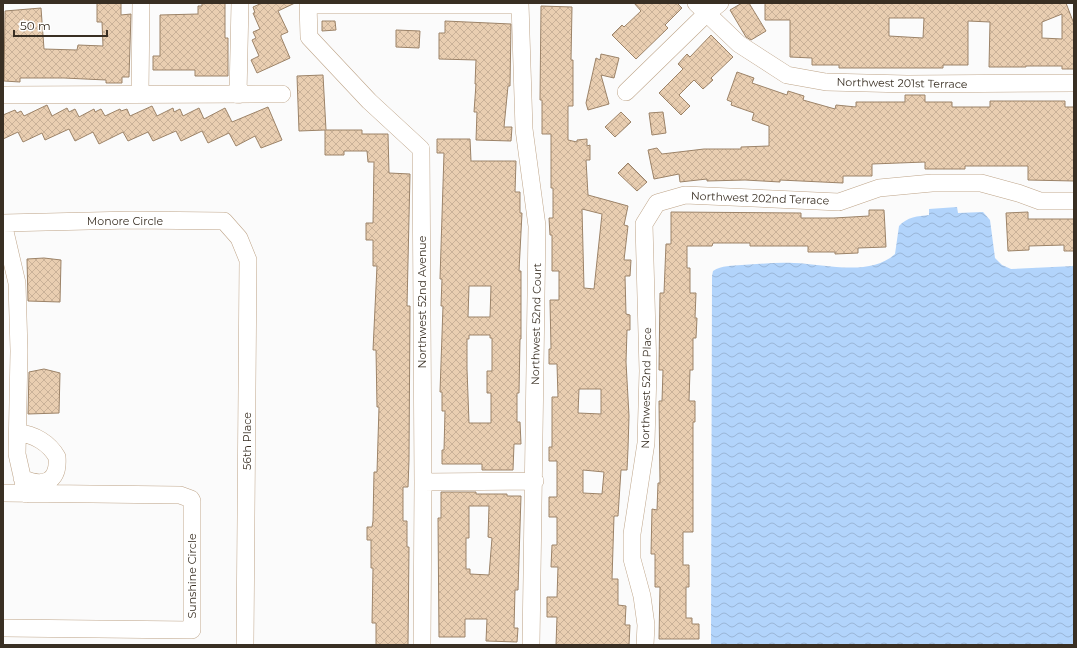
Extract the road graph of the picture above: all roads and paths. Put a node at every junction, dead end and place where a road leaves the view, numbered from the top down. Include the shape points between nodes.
1 (141, 3) edge
2 (240, 3) edge
3 (720, 3) edge
4 (308, 4) edge
5 (416, 4) edge
6 (520, 4) edge
7 (701, 8) edge
8 (1074, 83) edge
9 (626, 92) dead end
10 (140, 93) junction
11 (282, 94) dead end
12 (3, 95) edge
13 (238, 95) junction
14 (1074, 201) edge
15 (657, 203) joint
16 (3, 223) edge
17 (239, 238) joint
18 (18, 433) junction
19 (535, 481) junction
20 (424, 482) junction
21 (24, 486) junction
22 (3, 493) edge
23 (3, 628) edge
24 (245, 645) edge
25 (422, 645) edge
26 (531, 645) edge
27 (646, 645) edge

1 - 10 street
2 - 13 street
3 - 7 street
4 - 5 street
4 - 20 street, Northwest 52nd Avenue via 309,37 369,101 421,149
5 - 6 street
6 - 19 street, Northwest 52nd Court via 524,129 537,226
7 - 8 street, Northwest 201st Terrace via 739,44 786,75 826,82
7 - 9 street
10 - 12 street
10 - 13 street
11 - 13 street
14 - 15 street, Northwest 202nd Terrace via 1040,201 981,183 932,183 879,188 839,202 684,195
15 - 27 street, Northwest 52nd Place via 644,224 648,371 646,443 632,534 632,559 642,596
16 - 17 street, Monore Circle via 224,221
16 - 18 street via 17,282
17 - 24 street, 56th Place via 248,260
18 - 21 street via 17,454
18 - 21 street via 38,438 49,445 57,457 58,466 51,479
19 - 20 street
19 - 26 street, Northwest 52nd Court
20 - 25 street, Northwest 52nd Avenue
21 - 22 street, Sunshine Circle
21 - 23 street, Sunshine Circle via 180,496 191,499 192,630

